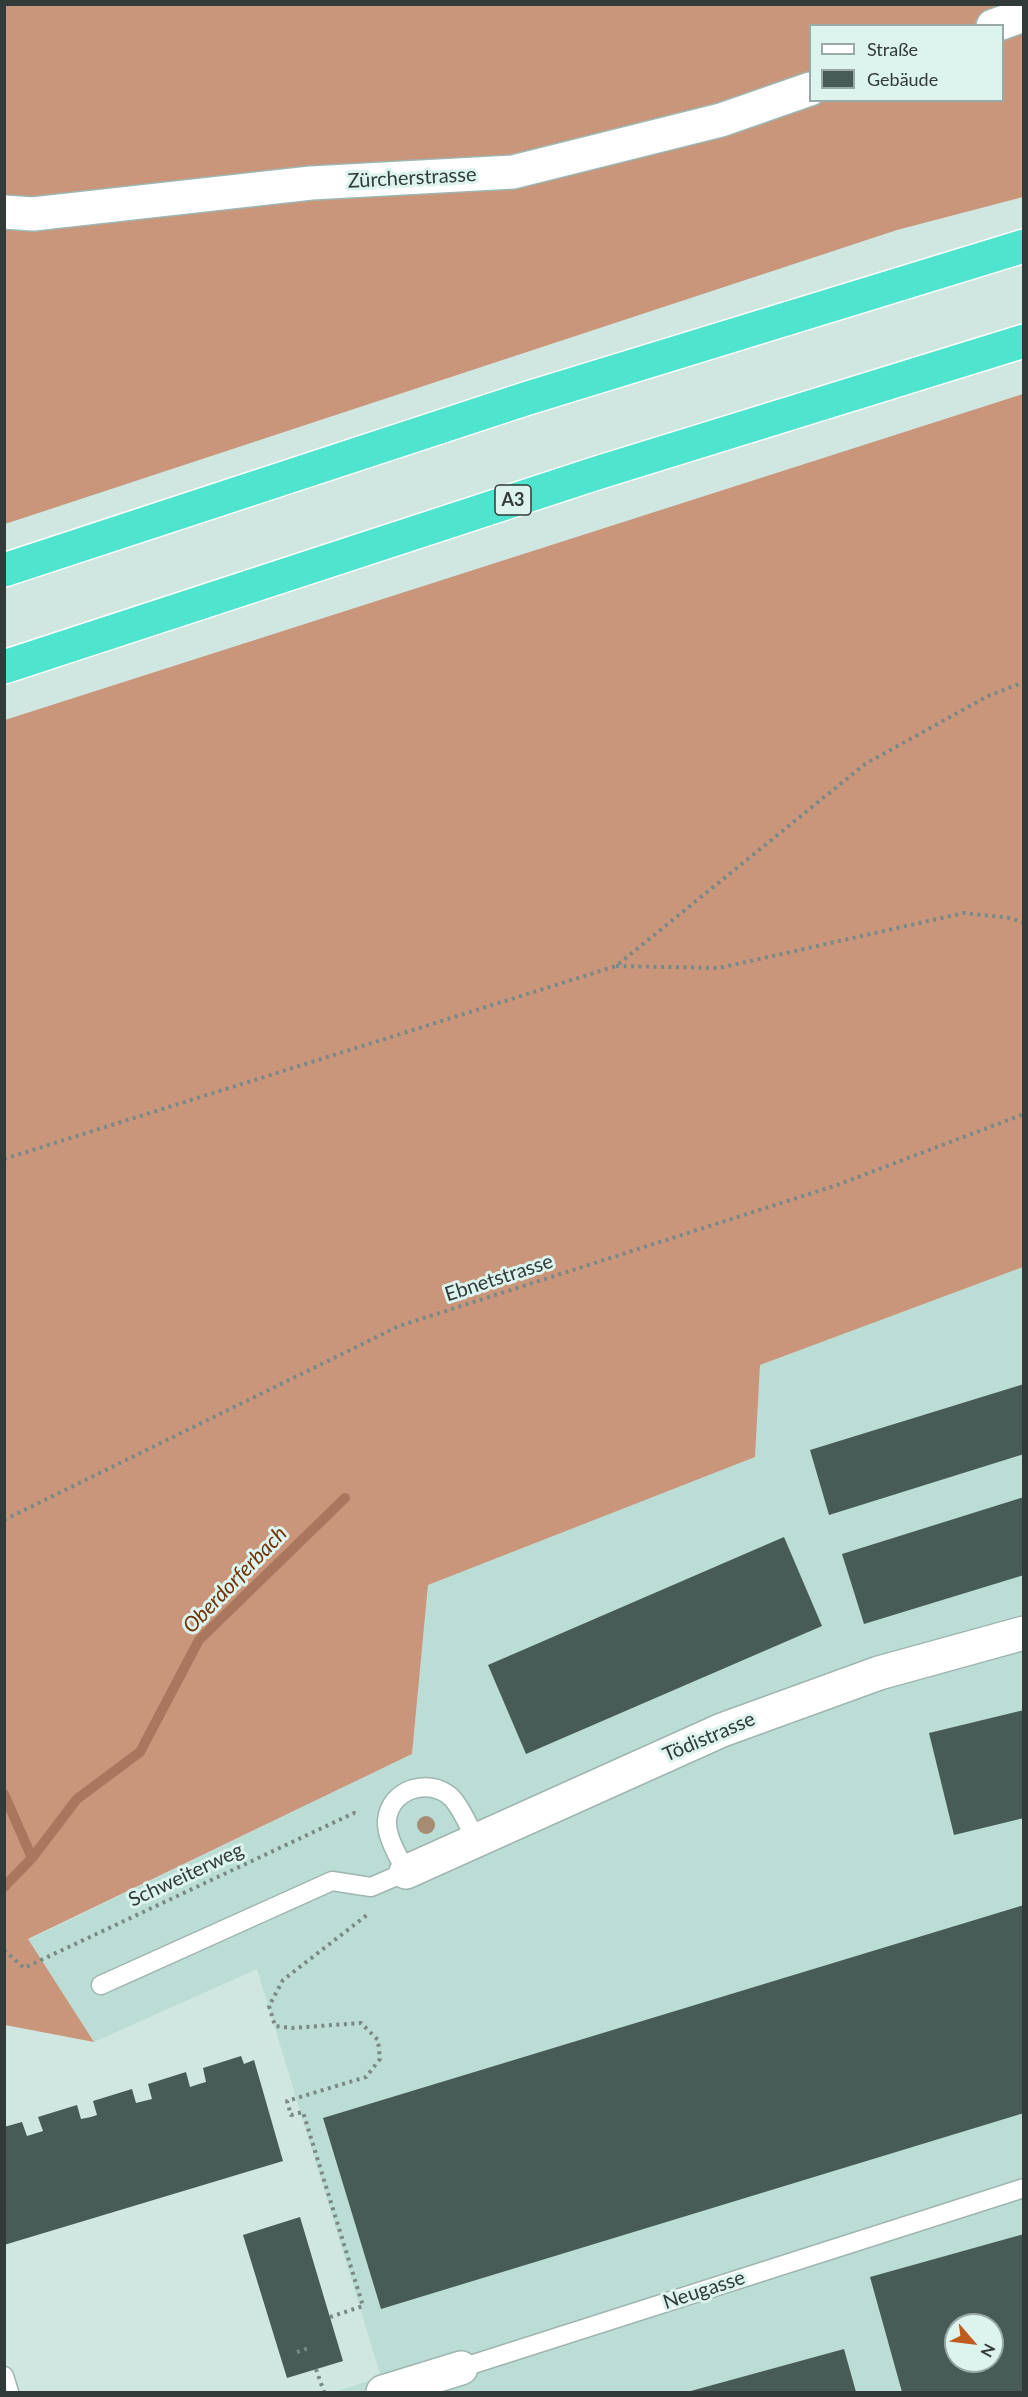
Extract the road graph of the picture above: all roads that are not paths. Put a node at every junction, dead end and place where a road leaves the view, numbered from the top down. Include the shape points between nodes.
1 (1023, 15) edge
2 (998, 24) edge
3 (809, 89) edge
4 (4, 212) edge
5 (1023, 246) edge
6 (1023, 341) edge
7 (4, 570) edge
8 (4, 667) edge
9 (1023, 1633) edge
10 (477, 1841) junction
11 (406, 1872) junction
12 (101, 1985) dead end
13 (1023, 2188) edge
14 (460, 2368) joint
15 (4, 2376) edge
16 (9, 2392) edge
17 (383, 2392) edge

1 - 2 street
3 - 4 street, Zürcherstrasse via 721,120 513,172 311,183 33,214
5 - 7 highway via 514,403
6 - 8 highway, A3 via 597,473
9 - 10 street, Tödistrasse via 802,1699 722,1730
10 - 11 street, Tödistrasse
10 - 11 lane via 452,1798 427,1786 413,1788 401,1795 387,1819 388,1832
11 - 12 lane via 371,1887 332,1881
13 - 14 lane, Neugasse
14 - 17 street, Neugasse
15 - 16 lane

